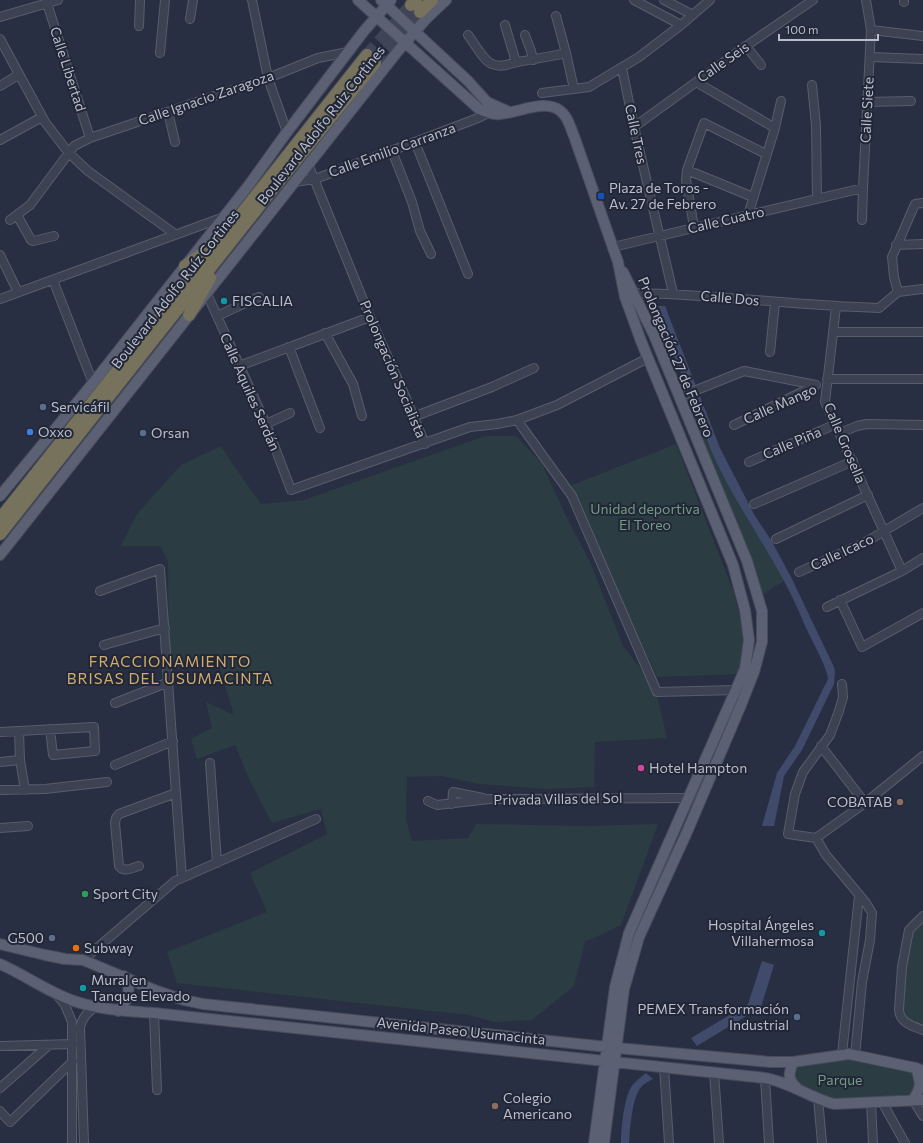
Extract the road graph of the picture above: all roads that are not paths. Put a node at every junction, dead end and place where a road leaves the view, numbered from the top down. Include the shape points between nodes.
1 (58, 0) edge
2 (140, 0) edge
3 (165, 0) edge
4 (193, 0) edge
5 (252, 0) edge
6 (358, 0) edge
7 (432, 0) edge
8 (446, 0) edge
9 (634, 0) edge
10 (664, 0) edge
11 (710, 0) edge
12 (814, 0) edge
13 (866, 0) edge
14 (47, 2) edge
15 (386, 2) edge
16 (415, 6) tunnel mouth
17 (693, 15) junction
18 (376, 16) junction
19 (556, 16) dead end
20 (0, 18) edge
21 (190, 19) dead end
22 (506, 25) dead end
23 (681, 25) junction
24 (139, 26) dead end
25 (871, 30) junction
26 (415, 31) junction
27 (468, 35) dead end
28 (525, 35) dead end
29 (923, 36) edge
30 (0, 39) edge
31 (405, 43) junction
32 (746, 46) junction
33 (160, 52) dead end
34 (348, 52) junction
35 (566, 53) junction
36 (870, 57) junction
37 (371, 59) tunnel mouth
38 (923, 59) edge
39 (533, 60) junction
40 (516, 62) junction
41 (761, 65) dead end
42 (622, 68) junction
43 (18, 75) junction
44 (268, 78) junction
45 (696, 82) junction
46 (812, 85) dead end
47 (0, 86) edge
48 (574, 89) junction
49 (542, 93) dead end
50 (781, 101) dead end
51 (867, 102) junction
52 (912, 102) dead end
53 (490, 109) junction
54 (168, 112) junction
55 (42, 117) junction
56 (634, 127) junction
57 (775, 128) junction
58 (287, 132) junction
59 (90, 138) junction
60 (0, 140) edge
61 (175, 142) dead end
62 (415, 142) junction
63 (392, 151) junction
64 (68, 152) junction
65 (766, 154) junction
66 (308, 164) junction
67 (687, 170) junction
68 (315, 179) junction
69 (294, 182) junction
70 (863, 188) junction
71 (754, 196) junction
72 (817, 199) junction
73 (923, 203) edge
74 (748, 215) junction
75 (224, 217) junction
76 (862, 220) dead end
77 (694, 227) junction
78 (175, 234) junction
79 (54, 236) dead end
80 (659, 236) junction
81 (223, 244) junction
82 (923, 244) edge
83 (896, 245) junction
84 (613, 247) junction
85 (431, 254) dead end
86 (0, 255) edge
87 (185, 266) junction
88 (468, 274) dead end
89 (53, 280) junction
90 (923, 289) edge
91 (18, 292) junction
92 (898, 292) junction
93 (673, 293) junction
94 (207, 294) junction
95 (630, 295) junction
96 (259, 297) dead end
97 (0, 299) edge
98 (775, 302) junction
99 (836, 307) junction
100 (189, 315) junction
101 (217, 316) junction
102 (370, 317) junction
103 (833, 332) junction
104 (923, 332) edge
105 (325, 333) junction
106 (289, 347) junction
107 (770, 352) dead end
108 (648, 358) junction
109 (239, 366) junction
110 (534, 368) dead end
111 (923, 379) edge
112 (827, 382) junction
113 (93, 383) junction
114 (816, 385) junction
115 (679, 397) junction
116 (290, 413) dead end
117 (362, 416) dead end
118 (413, 416) junction
119 (517, 420) junction
120 (266, 424) junction
121 (836, 424) junction
122 (734, 425) dead end
123 (923, 425) edge
124 (320, 428) dead end
125 (840, 433) junction
126 (425, 444) junction
127 (853, 461) junction
128 (748, 462) dead end
129 (291, 490) joint
130 (0, 496) edge
131 (868, 496) junction
132 (754, 504) dead end
133 (923, 508) edge
134 (0, 519) edge
135 (884, 532) junction
136 (0, 534) edge
137 (776, 539) dead end
138 (0, 555) edge
139 (923, 558) edge
140 (902, 571) junction
141 (799, 572) dead end
142 (100, 591) dead end
143 (840, 600) junction
144 (827, 607) dead end
145 (923, 613) edge
146 (165, 628) junction
147 (104, 645) dead end
148 (168, 682) junction
149 (842, 684) dead end
150 (736, 690) junction
151 (115, 703) dead end
152 (50, 729) junction
153 (0, 732) edge
154 (19, 732) junction
155 (172, 741) junction
156 (821, 746) junction
157 (923, 756) edge
158 (20, 760) junction
159 (0, 762) edge
160 (210, 763) dead end
161 (115, 765) dead end
162 (107, 782) dead end
163 (0, 790) edge
164 (24, 790) junction
165 (176, 793) junction
166 (689, 798) junction
167 (490, 799) junction
168 (428, 801) dead end
169 (865, 803) junction
170 (452, 804) junction
171 (316, 820) dead end
172 (28, 826) dead end
173 (0, 827) edge
174 (816, 838) junction
175 (217, 863) junction
176 (139, 866) dead end
177 (182, 878) junction
178 (859, 896) junction
179 (923, 916) edge
180 (0, 944) edge
181 (83, 960) junction
182 (0, 964) edge
183 (124, 976) junction
184 (54, 992) junction
185 (96, 1007) junction
186 (118, 1011) junction
187 (154, 1013) junction
188 (923, 1030) edge
189 (73, 1044) junction
190 (49, 1045) junction
191 (0, 1046) edge
192 (612, 1047) junction
193 (842, 1054) junction
194 (855, 1056) junction
195 (605, 1060) junction
196 (73, 1061) junction
197 (616, 1061) junction
198 (793, 1062) junction
199 (664, 1067) junction
200 (920, 1069) edge
201 (714, 1072) junction
202 (764, 1078) junction
203 (0, 1088) edge
204 (797, 1088) junction
205 (157, 1090) dead end
206 (818, 1098) junction
207 (918, 1100) edge
208 (882, 1102) junction
209 (871, 1103) junction
210 (0, 1111) edge
211 (923, 1116) edge
212 (72, 1143) edge
213 (84, 1143) edge
214 (594, 1143) edge
215 (604, 1143) edge
216 (669, 1143) edge
217 (719, 1143) edge
218 (769, 1143) edge
219 (822, 1143) edge
220 (874, 1143) edge
221 (905, 1143) edge

1 - 14 street
2 - 24 street
3 - 33 street
4 - 21 street
5 - 44 street
6 - 18 main road
7 - 16 highway
8 - 26 main road, Boulevard Adolfo Ruiz Cortines
9 - 23 street
10 - 17 street
11 - 17 street
12 - 32 street, Calle Seis
13 - 25 street, Calle Siete
14 - 20 street
14 - 59 street, Calle Libertad
15 - 18 main road, Boulevard Adolfo Ruiz Cortines
15 - 26 main road
17 - 23 street
18 - 31 main road
18 - 34 main road, Boulevard Adolfo Ruiz Cortines
19 - 35 street
22 - 40 street
23 - 42 street
25 - 29 street
25 - 36 street, Calle Siete
26 - 31 main road, Boulevard Adolfo Ruiz Cortines
26 - 53 main road via 468,81
27 - 40 street via 491,63 502,66
28 - 39 street
30 - 43 street
31 - 53 main road via 479,109
31 - 66 main road, Boulevard Adolfo Ruiz Cortines
32 - 41 street
32 - 45 street, Calle Seis
34 - 44 street, Calle Ignacio Zaragoza via 318,58
34 - 58 main road, Boulevard Adolfo Ruiz Cortines
35 - 39 street
35 - 48 street
36 - 38 street
36 - 51 street, Calle Siete
37 - 81 highway, Boulevard Adolfo Ruíz Cortines
39 - 40 street
42 - 48 street via 589,87
42 - 56 street, Calle Tres
43 - 47 street
43 - 55 street
44 - 54 street, Calle Ignacio Zaragoza
44 - 58 street
45 - 56 street, Calle Seis
45 - 57 street
46 - 72 street via 816,125
48 - 49 street
50 - 57 street
51 - 52 street
51 - 70 street, Calle Siete
53 - 62 street, Calle Emilio Carranza via 478,118
53 - 84 main road, Prolongación 27 de Febrero via 509,112 552,106 566,116
54 - 59 street, Calle Ignacio Zaragoza
54 - 61 street
55 - 60 street
55 - 64 street
56 - 80 street, Calle Tres
57 - 65 street
58 - 75 main road, Boulevard Adolfo Ruiz Cortines
59 - 64 street, Calle Ignacio Zaragoza
62 - 63 street, Calle Emilio Carranza
62 - 88 street
63 - 68 street, Calle Emilio Carranza
63 - 85 street via 412,202 420,231
64 - 78 street via 88,171
64 - 79 street, Calle Ignacio Zaragoza via 30,205 14,218 33,241
65 - 67 street via 704,123
65 - 71 street
66 - 68 street, Prolongación Socialista
66 - 69 main road, Boulevard Adolfo Ruiz Cortines
67 - 71 street
67 - 77 street via 686,180
68 - 69 street, Calle Emilio Carranza
68 - 102 street, Prolongación Socialista
69 - 94 main road, Boulevard Adolfo Ruiz Cortines
70 - 72 street, Calle Cuatro
70 - 76 street, Calle Siete
71 - 74 street
72 - 74 street, Calle Cuatro
73 - 83 street via 915,204
74 - 77 street, Calle Cuatro
75 - 78 street
75 - 87 main road, Boulevard Adolfo Ruiz Cortines
77 - 80 street, Calle Cuatro
78 - 89 street
80 - 84 street, Calle Cuatro
80 - 93 street, Calle Tres
81 - 87 highway
81 - 100 highway
81 - 134 highway, Boulevard Adolfo Ruíz Cortines
81 - 136 highway, Boulevard Adolfo Ruíz Cortines
82 - 83 street
83 - 92 street via 892,257
84 - 95 main road, Prolongación 27 de Febrero
86 - 91 street
87 - 113 main road, Boulevard Adolfo Ruiz Cortines
89 - 91 street
89 - 113 street
90 - 92 street
91 - 97 street
92 - 99 street, Calle Dos via 879,308
93 - 95 street, Calle Dos
93 - 98 street, Calle Dos
94 - 100 main road, Boulevard Adolfo Ruiz Cortines
94 - 101 street, Calle Aquiles Serdán
95 - 108 main road, Prolongación 27 de Febrero
95 - 115 main road, Prolongación 27 de Febrero via 654,335
96 - 101 street
98 - 99 street, Calle Dos
98 - 107 street
99 - 103 street, Calle Grosella
100 - 138 main road, Boulevard Adolfo Ruiz Cortines
101 - 109 street, Calle Aquiles Serdán
102 - 105 street
102 - 118 street, Prolongación Socialista
103 - 104 street
103 - 112 street, Calle Grosella
105 - 106 street
105 - 117 street via 353,384
106 - 109 street
106 - 124 street
108 - 119 street via 557,405
108 - 150 main road, Prolongación 27 de Febrero via 733,565 745,610 749,640 745,669
109 - 120 street, Calle Aquiles Serdán
110 - 118 street via 492,387
111 - 112 street, Calle Mango
112 - 114 street, Calle Mango
112 - 121 street, Calle Grosella via 825,402
113 - 130 main road, Boulevard Adolfo Ruiz Cortines
114 - 115 street via 744,371
114 - 122 street, Calle Mango
115 - 192 main road, Prolongación 27 de Febrero via 746,561 762,611 762,642 754,672 738,712 639,937 624,989
116 - 120 street
118 - 126 street, Prolongación Socialista
119 - 126 street via 470,427
119 - 150 street via 572,496 657,692
120 - 129 street, Calle Aquiles Serdán
121 - 125 street, Calle Grosella
121 - 128 street, Calle Piña
123 - 125 street via 867,424
125 - 127 street, Calle Grosella
126 - 129 street, Prolongación Socialista
127 - 131 street, Calle Grosella
127 - 132 street
131 - 135 street, Calle Grosella
131 - 137 street
133 - 135 street, Calle Icaco
135 - 140 street, Calle Grosella
135 - 141 street, Calle Icaco
139 - 140 street
140 - 143 street
142 - 146 street via 160,570
143 - 144 street
143 - 145 street via 862,647
146 - 147 street
146 - 148 street
148 - 151 street
148 - 155 street
149 - 156 street via 843,697 839,711 830,735
150 - 166 main road, Prolongación 27 de Febrero
152 - 152 street via 53,755 95,751 94,727
152 - 154 street
153 - 154 street
154 - 158 street
155 - 161 street
155 - 165 street
156 - 169 street
156 - 174 street via 803,772 794,794 788,834
157 - 169 street
158 - 159 street
158 - 164 street
160 - 175 street
162 - 164 street
163 - 164 street
165 - 176 street via 119,814 116,818 119,866 124,871
165 - 177 street
166 - 167 street, Privada Villas del Sol
166 - 192 main road, Prolongación 27 de Febrero via 629,933 615,987
167 - 170 street, Privada Villas del Sol
167 - 170 street via 453,792
168 - 170 street, Privada Villas del Sol via 437,805
169 - 174 street
171 - 175 street
172 - 173 street
174 - 178 street via 826,855
175 - 177 street
177 - 181 street via 175,881
178 - 193 street
178 - 194 street via 872,913
179 - 188 street via 909,930 902,967 899,1009 899,1014 905,1022
180 - 181 main road, Avenida Paseo Usumacinta via 51,957
181 - 183 main road, Avenida Paseo Usumacinta
182 - 184 main road, Avenida Paseo Usumacinta
183 - 186 main road via 129,992
183 - 192 main road, Avenida Paseo Usumacinta via 157,991 203,1004
184 - 185 main road, Avenida Paseo Usumacinta via 73,1001
184 - 189 street via 71,1016
185 - 186 main road, Avenida Paseo Usumacinta
185 - 213 street via 86,1013 80,1027
186 - 187 main road, Avenida Paseo Usumacinta
187 - 195 main road, Avenida Paseo Usumacinta
187 - 205 street
189 - 190 street
189 - 196 street
190 - 191 street
190 - 203 street
192 - 195 main road, Prolongación 27 de Febrero
192 - 197 main road, Prolongación 27 de Febrero
192 - 198 main road, Avenida Paseo Usumacinta
193 - 194 main road, Avenida Paseo Usumacinta
193 - 198 main road, Avenida Paseo Usumacinta
194 - 200 main road, Avenida Paseo Usumacinta
195 - 197 main road, Avenida Paseo Usumacinta
195 - 214 main road, Prolongación 27 de Febrero
196 - 210 street via 10,1122
196 - 212 street
197 - 199 main road, Avenida Paseo Usumacinta
197 - 215 main road, Prolongación 27 de Febrero
198 - 204 main road via 789,1077
199 - 201 main road, Avenida Paseo Usumacinta
199 - 216 street
200 - 207 main road
201 - 202 main road, Avenida Paseo Usumacinta
201 - 217 street
202 - 204 main road, Avenida Paseo Usumacinta via 778,1080
202 - 218 street
204 - 206 main road, Avenida Paseo Usumacinta
206 - 209 main road, Avenida Paseo Usumacinta via 837,1104
206 - 219 street
207 - 208 main road, Avenida Paseo Usumacinta
207 - 211 street
208 - 209 main road, Avenida Paseo Usumacinta
208 - 221 street
209 - 220 street

